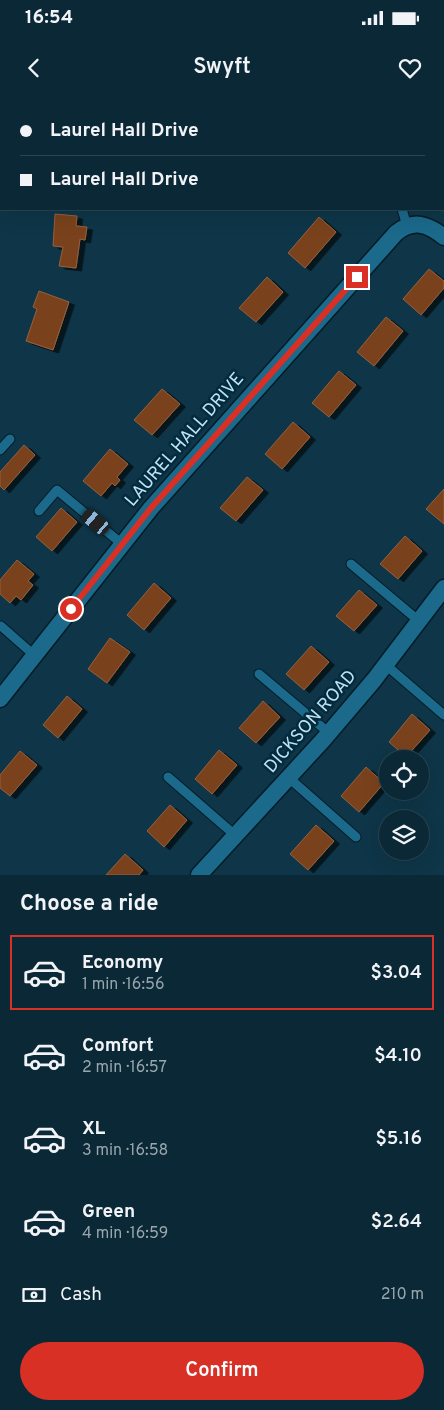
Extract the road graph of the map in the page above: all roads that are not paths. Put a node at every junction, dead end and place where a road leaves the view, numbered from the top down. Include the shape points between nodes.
1 (403, 210) edge
2 (411, 225) junction
3 (444, 237) edge
4 (10, 439) dead end
5 (0, 450) edge
6 (39, 511) dead end
7 (122, 544) junction
8 (351, 564) dead end
9 (444, 588) edge
10 (419, 621) junction
11 (1, 626) dead end
12 (35, 656) junction
13 (386, 665) junction
14 (259, 674) dead end
15 (0, 699) edge
16 (444, 715) edge
17 (329, 733) junction
18 (168, 777) dead end
19 (289, 778) junction
20 (236, 836) junction
21 (356, 837) dead end
22 (199, 875) edge

1 - 2 lane
2 - 3 street via 430,226
2 - 7 street, LAUREL HALL DRIVE via 396,233
4 - 5 lane
6 - 7 lane via 57,490
7 - 12 street, LAUREL HALL DRIVE
8 - 10 lane
9 - 10 street, DICKSON ROAD
10 - 13 street, DICKSON ROAD
11 - 12 lane
12 - 15 street, LAUREL HALL DRIVE
13 - 16 lane
13 - 17 street, DICKSON ROAD
14 - 17 lane
17 - 19 street, DICKSON ROAD
18 - 20 lane
19 - 20 street, DICKSON ROAD
19 - 21 lane
20 - 22 street, DICKSON ROAD

